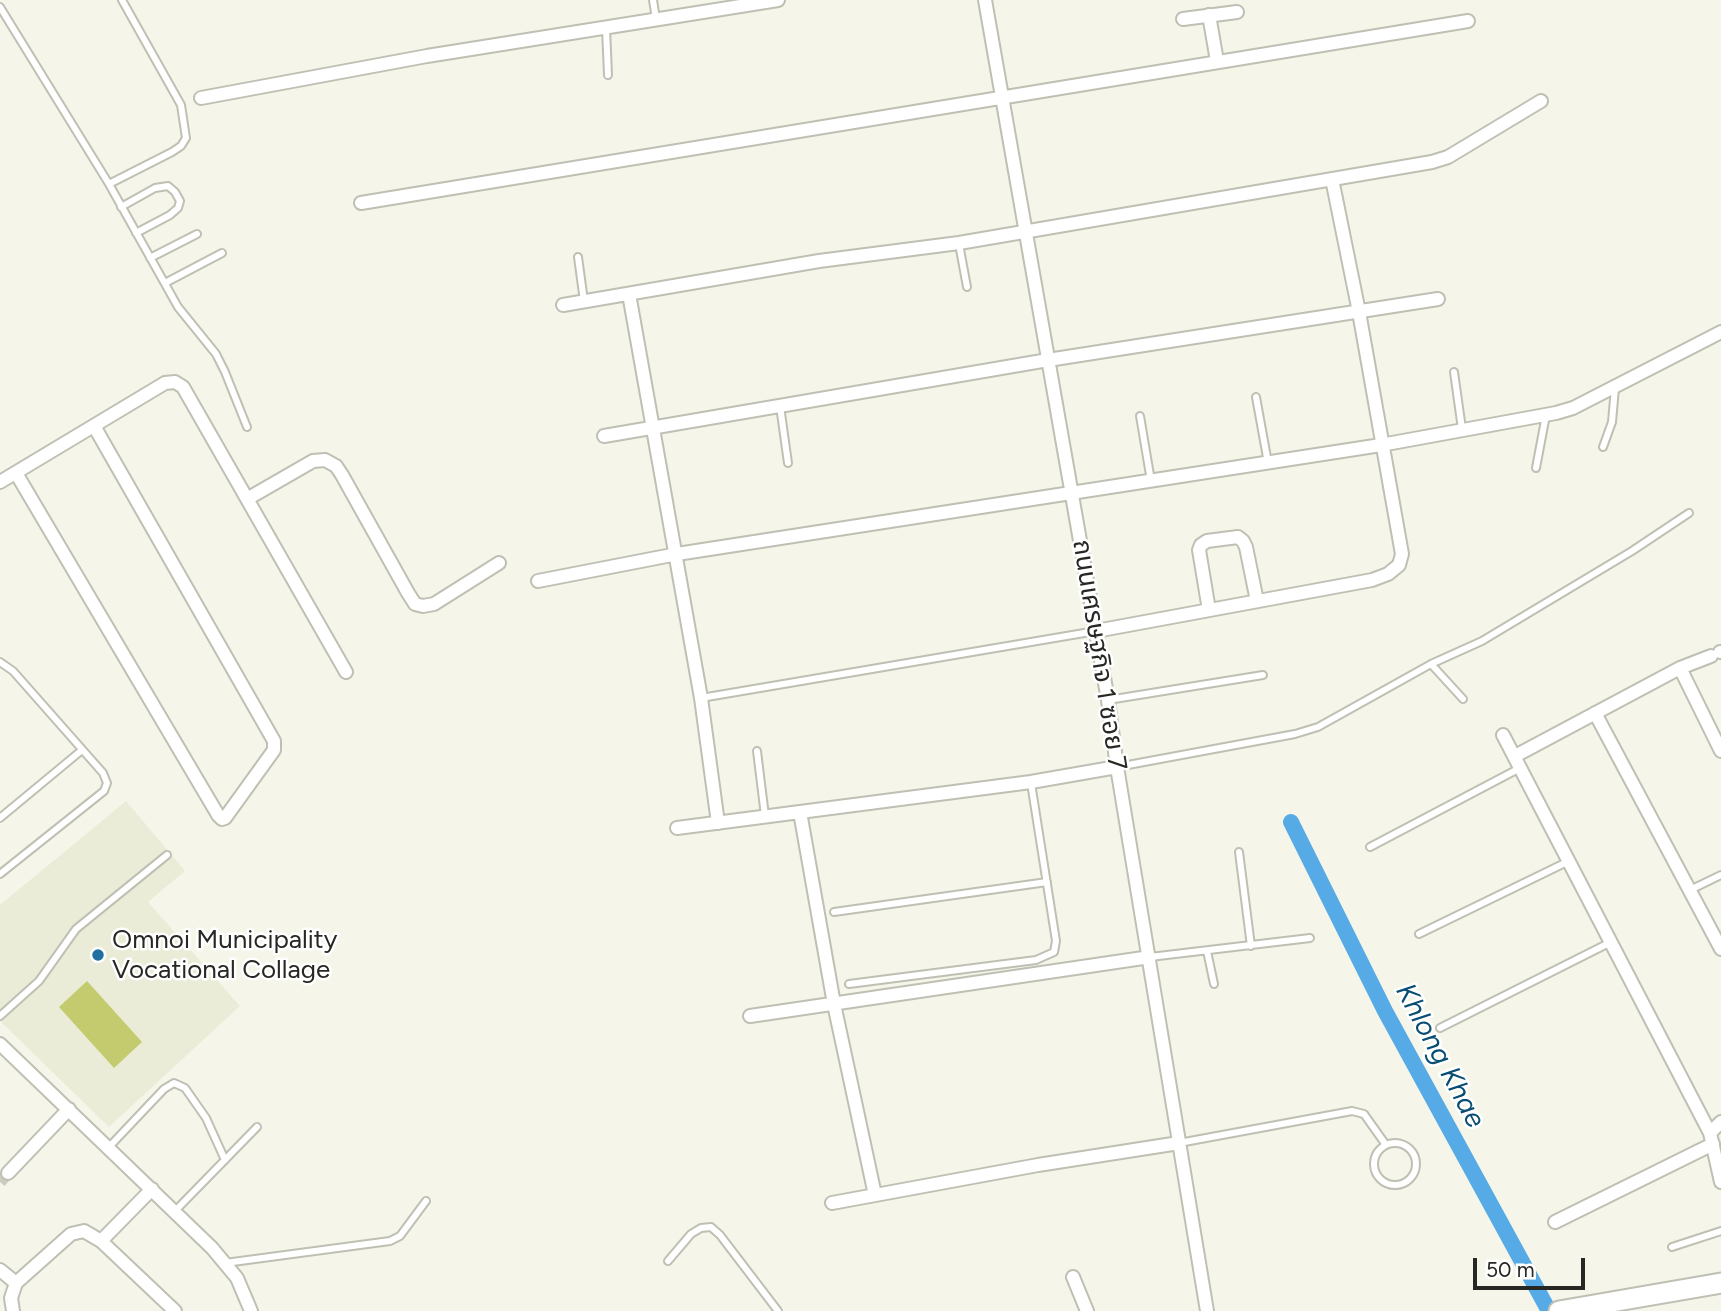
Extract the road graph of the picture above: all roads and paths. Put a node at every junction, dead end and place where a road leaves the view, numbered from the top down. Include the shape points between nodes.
1 (122, 0) edge
2 (653, 0) edge
3 (778, 0) edge
4 (985, 0) edge
5 (0, 7) edge
6 (1237, 12) dead end
7 (1209, 15) junction
8 (656, 19) junction
9 (1183, 19) dead end
10 (1468, 21) dead end
11 (606, 27) junction
12 (1217, 61) junction
13 (608, 75) dead end
14 (1003, 97) junction
15 (201, 98) dead end
16 (1541, 101) dead end
17 (1332, 179) junction
18 (108, 184) junction
19 (361, 203) dead end
20 (121, 207) junction
21 (1027, 231) junction
22 (136, 233) junction
23 (197, 234) dead end
24 (959, 243) junction
25 (222, 253) dead end
26 (578, 257) dead end
27 (150, 258) junction
28 (164, 284) junction
29 (967, 287) dead end
30 (629, 294) junction
31 (1438, 299) dead end
32 (584, 301) junction
33 (564, 305) dead end
34 (1359, 312) junction
35 (1721, 332) edge
36 (1048, 360) junction
37 (1454, 372) dead end
38 (1615, 386) junction
39 (1256, 397) dead end
40 (780, 406) junction
41 (1546, 415) junction
42 (1140, 416) dead end
43 (94, 426) junction
44 (247, 427) dead end
45 (655, 428) junction
46 (1462, 431) junction
47 (604, 436) dead end
48 (1381, 445) junction
49 (1603, 447) dead end
50 (788, 463) dead end
51 (1268, 463) junction
52 (1536, 468) dead end
53 (16, 473) junction
54 (1151, 481) junction
55 (0, 482) edge
56 (1072, 493) junction
57 (247, 499) junction
58 (1689, 513) dead end
59 (677, 554) junction
60 (499, 563) dead end
61 (538, 581) dead end
62 (1257, 601) junction
63 (1209, 610) junction
64 (1096, 631) junction
65 (1717, 653) edge
66 (0, 662) edge
67 (1431, 664) junction
68 (1680, 668) junction
69 (346, 672) dead end
70 (1263, 675) dead end
71 (701, 698) junction
72 (1463, 699) dead end
73 (1108, 700) junction
74 (1595, 713) junction
75 (1503, 735) dead end
76 (82, 750) junction
77 (757, 751) dead end
78 (1721, 751) edge
79 (1517, 762) junction
80 (1117, 767) junction
81 (1031, 782) junction
82 (800, 812) junction
83 (765, 816) junction
84 (0, 818) edge
85 (718, 823) junction
86 (677, 828) dead end
87 (1370, 846) dead end
88 (1239, 852) dead end
89 (167, 855) dead end
90 (1569, 861) junction
91 (0, 874) edge
92 (1721, 875) edge
93 (1047, 882) junction
94 (1690, 890) junction
95 (834, 912) dead end
96 (1419, 934) dead end
97 (1310, 938) dead end
98 (1611, 942) junction
99 (1251, 946) junction
100 (1721, 948) edge
101 (1208, 951) junction
102 (1150, 957) junction
103 (849, 984) dead end
104 (1214, 984) dead end
105 (834, 1004) junction
106 (0, 1016) edge
107 (750, 1016) dead end
108 (1440, 1028) dead end
109 (0, 1044) edge
110 (69, 1109) junction
111 (1721, 1122) edge
112 (257, 1127) dead end
113 (1712, 1139) junction
114 (1179, 1143) junction
115 (1386, 1145) junction
116 (109, 1147) junction
117 (225, 1160) junction
118 (8, 1173) tunnel mouth
119 (1721, 1182) edge
120 (152, 1189) junction
121 (874, 1195) junction
122 (426, 1201) dead end
123 (832, 1203) dead end
124 (175, 1211) junction
125 (1555, 1222) dead end
126 (1721, 1231) edge
127 (101, 1241) junction
128 (1672, 1247) dead end
129 (668, 1261) dead end
130 (225, 1263) junction
131 (0, 1270) edge
132 (1073, 1278) dead end
133 (16, 1283) junction
134 (1721, 1283) edge
135 (13, 1311) edge
136 (175, 1311) edge
137 (248, 1311) edge
138 (778, 1311) edge
139 (1087, 1311) edge
140 (1207, 1311) edge
141 (1559, 1311) edge

1 - 18 lane via 181,105 186,138 172,152
2 - 8 lane
3 - 8 street
4 - 14 street, ถนนเศรษฐกิจ 1 ซอย 7
5 - 18 lane
6 - 7 street
7 - 9 street
7 - 12 street
8 - 11 street
10 - 12 street
11 - 13 lane
11 - 15 street
12 - 14 street
14 - 19 street
14 - 21 street, ถนนเศรษฐกิจ 1 ซอย 7
16 - 17 street via 1448,157
17 - 21 street
17 - 34 street
18 - 20 lane
20 - 22 lane
20 - 22 lane via 155,188 168,186 175,192 178,208
21 - 24 street
21 - 36 street, ถนนเศรษฐกิจ 1 ซอย 7
22 - 27 lane
23 - 27 lane
24 - 29 lane
24 - 30 street via 819,261
25 - 28 lane
26 - 32 lane
27 - 28 lane
28 - 44 lane via 216,355
30 - 32 street
30 - 45 street
31 - 34 street
32 - 33 street
34 - 36 street
34 - 48 street
35 - 38 street
36 - 40 street
36 - 56 street, ถนนเศรษฐกิจ 1 ซอย 7
37 - 46 lane
38 - 41 street via 1573,408
38 - 49 lane via 1612,422
39 - 51 lane
40 - 45 street
40 - 50 lane
41 - 46 street
41 - 52 lane
42 - 54 lane
43 - 53 street
43 - 53 street via 274,741 274,750 225,818 218,815
43 - 57 street via 165,383 175,382 183,387
45 - 47 street
45 - 59 street
46 - 48 street
48 - 51 street
48 - 62 street via 1402,554 1399,565 1372,580
51 - 54 street
53 - 55 street
54 - 56 street
56 - 59 street
56 - 64 street, ถนนเศรษฐกิจ 1 ซอย 7
57 - 60 street via 313,461 325,460 335,466 415,604 434,604
57 - 69 street
58 - 67 lane via 1482,641
59 - 61 street
59 - 71 street
62 - 63 street
62 - 63 street via 1243,541 1238,537 1207,541 1199,550
63 - 64 street
64 - 71 lane
64 - 73 street, ถนนเศรษฐกิจ 1 ซอย 7
65 - 68 street
66 - 76 lane
67 - 72 lane
67 - 80 lane via 1318,727
68 - 74 street
68 - 78 street
70 - 73 lane
71 - 85 street
73 - 80 street, ถนนเศรษฐกิจ 1 ซอย 7
74 - 79 street
74 - 94 street
75 - 79 street
76 - 84 lane
76 - 91 lane via 103,773 104,791
77 - 83 lane
79 - 87 lane
79 - 90 street
80 - 81 street
80 - 102 street, ถนนเศรษฐกิจ 1 ซอย 7
81 - 82 street
81 - 93 lane
82 - 83 street
82 - 105 street
83 - 85 street
85 - 86 street
88 - 99 lane
89 - 106 lane via 75,929 39,981
90 - 96 lane
90 - 98 street
92 - 94 lane
93 - 95 lane
93 - 103 lane via 1056,941 1054,952 1047,957
94 - 100 street
97 - 99 lane
98 - 108 lane
98 - 113 street
99 - 101 lane
101 - 102 lane
101 - 104 lane
102 - 105 street
102 - 114 street, ถนนเศรษฐกิจ 1 ซอย 7
105 - 107 street
105 - 121 street
109 - 110 street
110 - 116 street
110 - 118 street
111 - 113 street
112 - 117 lane
113 - 119 street
113 - 125 street
114 - 115 lane via 1352,1111 1364,1114
114 - 121 street
114 - 140 street, ถนนเศรษฐกิจ 1 ซอย 7
115 - 115 lane via 1404,1144 1415,1157 1414,1174 1401,1185 1384,1182 1374,1167 1379,1150
116 - 117 lane via 174,1083 184,1088 206,1118
116 - 120 street
117 - 124 lane
120 - 124 street
120 - 127 street
121 - 123 street
122 - 130 lane via 400,1236 390,1241
124 - 130 street
126 - 128 lane
127 - 133 street via 84,1231 71,1234
127 - 136 street
129 - 138 lane via 691,1234 711,1227
130 - 137 street via 240,1285
131 - 133 street
132 - 139 street
133 - 135 street
134 - 141 main road

